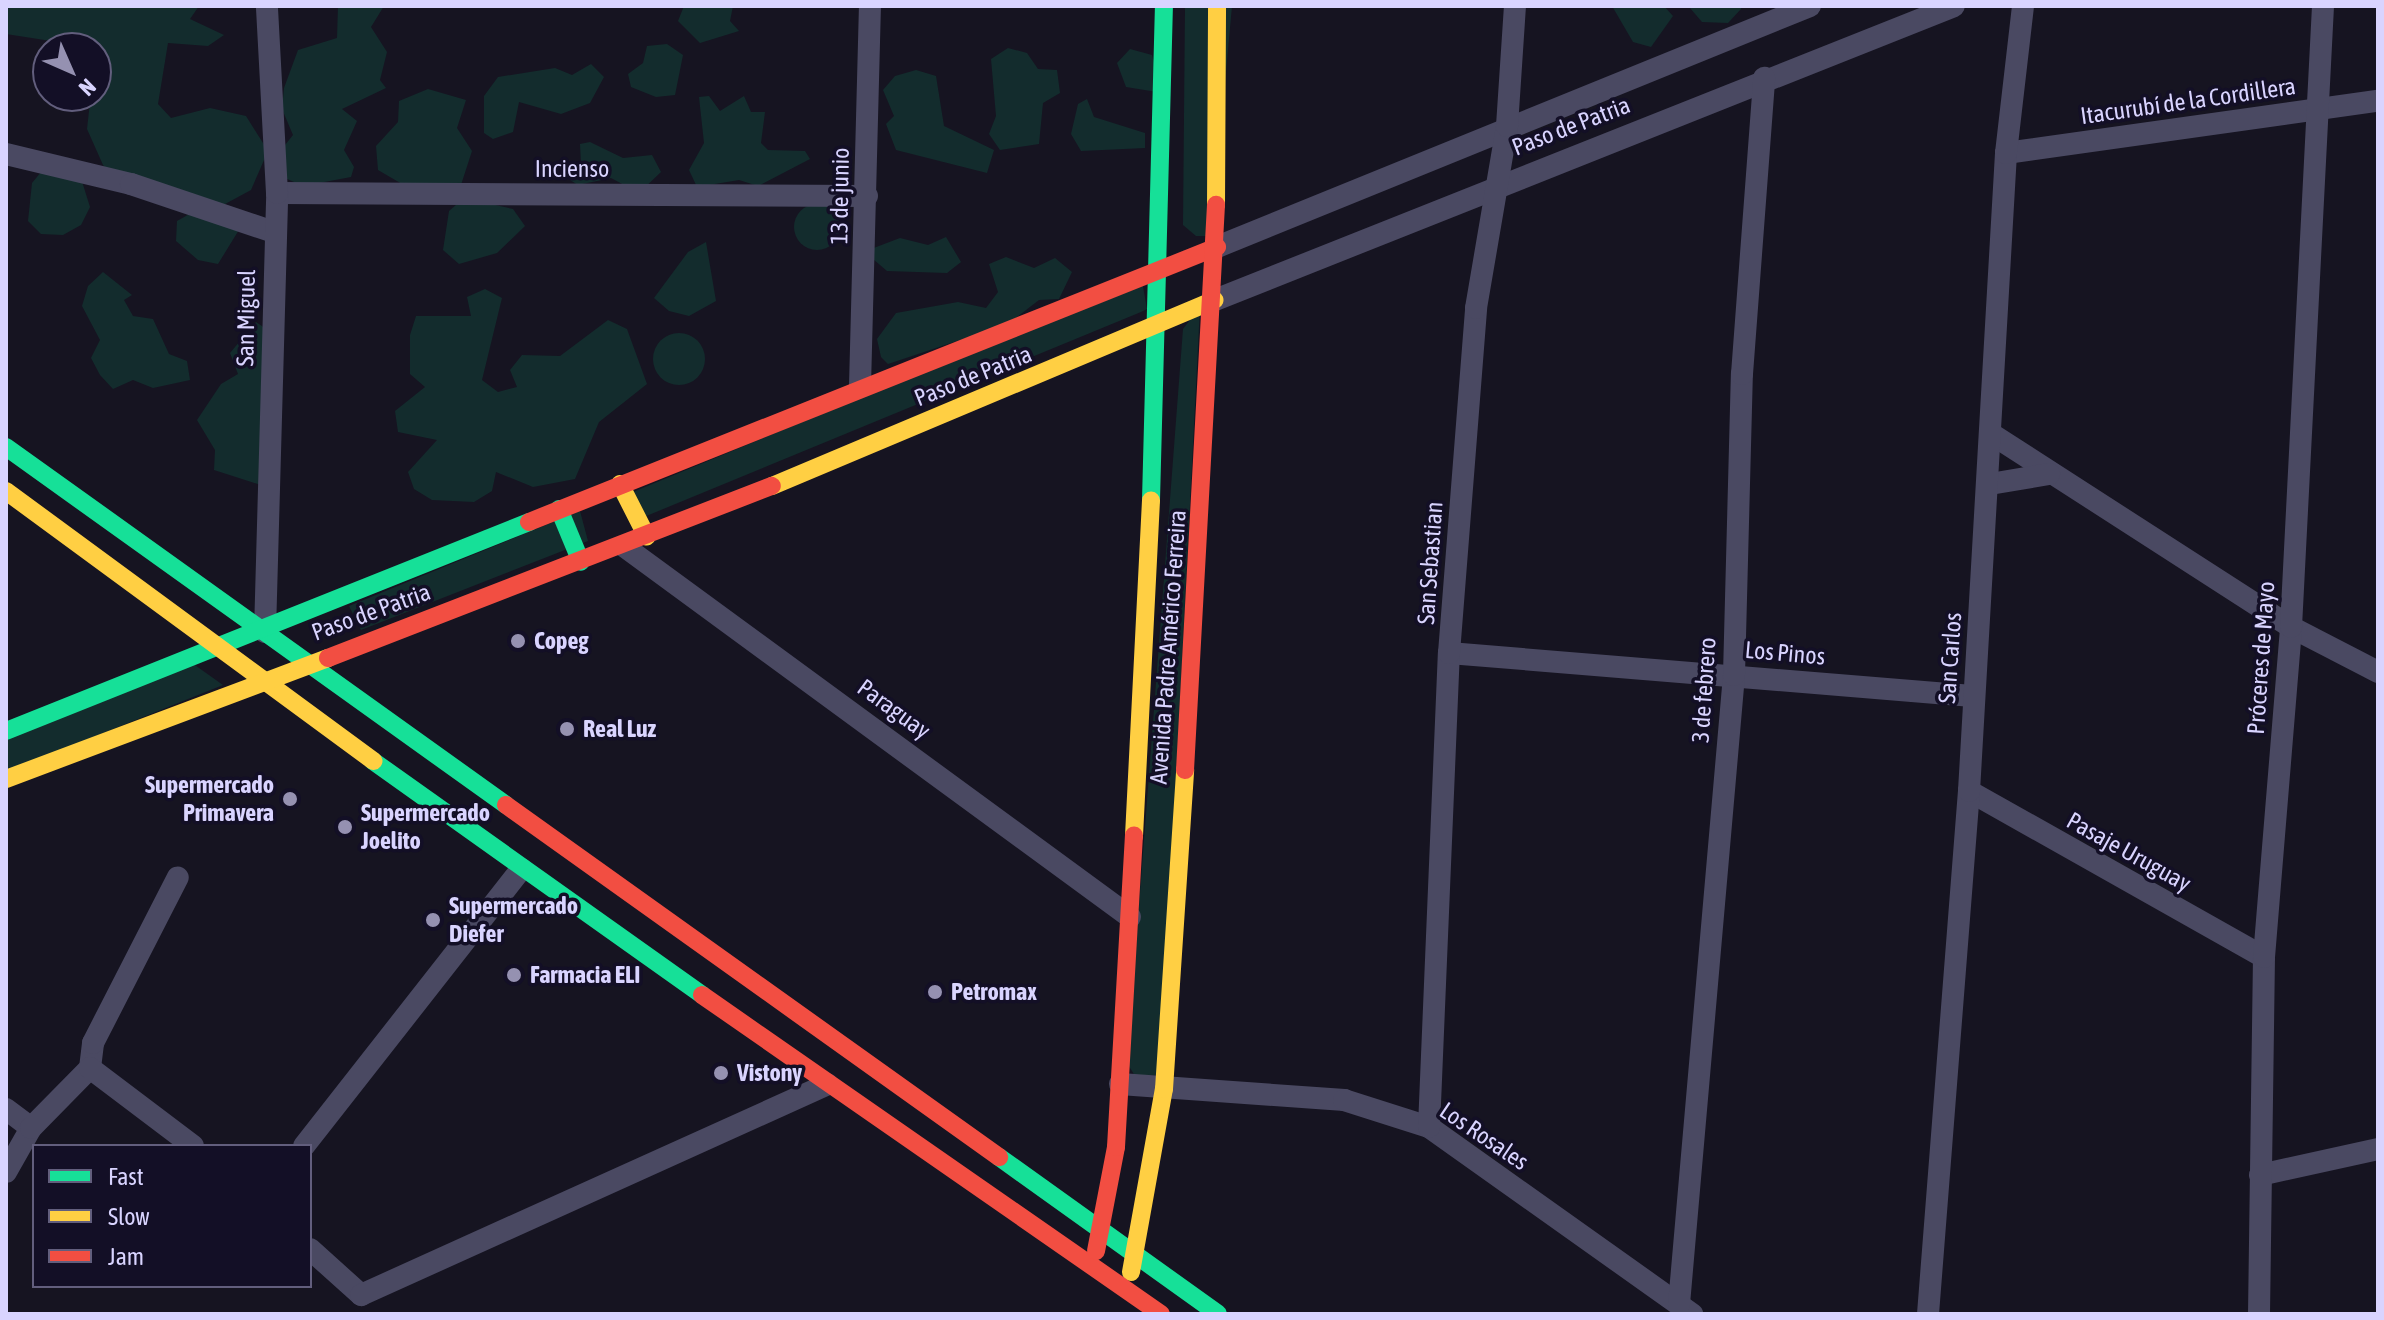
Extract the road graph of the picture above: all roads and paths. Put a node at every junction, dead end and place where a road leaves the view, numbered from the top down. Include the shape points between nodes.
1 (267, 6) edge
2 (870, 6) edge
3 (1164, 6) edge
4 (1217, 6) edge
5 (1515, 6) edge
6 (1810, 6) edge
7 (1954, 6) edge
8 (2023, 6) edge
9 (2323, 6) edge
10 (1764, 78) junction
11 (2378, 101) edge
12 (2320, 108) junction
13 (1507, 126) junction
14 (2006, 153) junction
15 (6, 154) edge
16 (1492, 185) junction
17 (277, 193) junction
18 (867, 196) junction
19 (274, 232) junction
20 (1217, 247) junction
21 (1158, 265) junction
22 (1215, 300) junction
23 (1159, 327) junction
24 (860, 386) junction
25 (1993, 435) junction
26 (6, 447) edge
27 (2049, 474) junction
28 (620, 484) junction
29 (1990, 484) junction
30 (6, 491) edge
31 (559, 509) junction
32 (647, 537) junction
33 (625, 547) junction
34 (581, 562) junction
35 (325, 603) junction
36 (2291, 627) junction
37 (265, 632) junction
38 (350, 647) junction
39 (222, 648) junction
40 (1449, 653) junction
41 (305, 663) junction
42 (2378, 672) edge
43 (1734, 675) junction
44 (267, 678) junction
45 (1972, 696) junction
46 (6, 731) edge
47 (6, 779) edge
48 (1969, 791) junction
49 (521, 869) junction
50 (178, 877) dead end
51 (1130, 917) junction
52 (2264, 957) junction
53 (90, 1068) junction
54 (828, 1084) junction
55 (1120, 1084) junction
56 (1164, 1089) junction
57 (6, 1109) edge
58 (1429, 1127) junction
59 (31, 1128) junction
60 (190, 1144) edge
61 (306, 1144) edge
62 (1116, 1147) junction
63 (2378, 1149) edge
64 (6, 1172) edge
65 (2260, 1175) junction
66 (1081, 1195) junction
67 (1103, 1229) junction
68 (312, 1251) edge
69 (1138, 1255) junction
70 (1092, 1263) junction
71 (1125, 1287) junction
72 (1685, 1309) edge
73 (1161, 1314) edge
74 (1218, 1314) edge
75 (1928, 1314) edge
76 (2259, 1314) edge

1 - 17 street, San Miguel
2 - 18 street, 13 de junio
3 - 21 main road, Avenida Padre Américo Ferreira
4 - 20 main road, Avenida Padre Américo Ferreira
5 - 13 street, San Sebastian
6 - 13 street, Paso de Patria
7 - 10 street, Paso de Patria
8 - 14 street, San Carlos
9 - 12 street, Próceres de Mayo
10 - 16 street, Paso de Patria
10 - 43 street, 3 de febrero via 1742,374
11 - 12 street, Itacurubí de la Cordillera
12 - 14 street, Itacurubí de la Cordillera
12 - 36 street, Próceres de Mayo
13 - 16 street, San Sebastian
13 - 20 street, Paso de Patria
14 - 25 street, San Carlos
15 - 19 street via 131,184
16 - 22 street, Paso de Patria
16 - 40 street, San Sebastian
17 - 18 street, Incienso
17 - 19 street, San Miguel
18 - 24 street, 13 de junio
19 - 37 street, San Miguel
20 - 21 main road, Paso de Patria
20 - 22 main road, Avenida Padre Américo Ferreira
21 - 23 main road, Avenida Padre Américo Ferreira
21 - 24 main road, Paso de Patria
22 - 23 main road, Paso de Patria
22 - 56 main road, Avenida Padre Américo Ferreira
23 - 32 main road, Paso de Patria
23 - 51 main road, Avenida Padre Américo Ferreira
24 - 28 main road, Paso de Patria
25 - 27 street
25 - 29 street, San Carlos
26 - 37 main road
27 - 29 street
27 - 36 street
28 - 31 main road, Paso de Patria
28 - 32 main road
29 - 45 street, San Carlos
30 - 39 main road
31 - 34 main road
31 - 35 main road, Paso de Patria
32 - 33 main road, Paso de Patria
33 - 34 main road, Paso de Patria
33 - 51 street, Paraguay
34 - 38 main road, Paso de Patria
35 - 37 main road, Paso de Patria
35 - 38 main road via 315,617 319,634 330,645
36 - 42 street
36 - 52 street, Próceres de Mayo
37 - 39 main road, Paso de Patria
37 - 41 main road
38 - 41 main road, Paso de Patria
39 - 44 main road
39 - 46 main road, Paso de Patria
40 - 43 street, Los Pinos
40 - 58 street, San Sebastian
41 - 44 main road, Paso de Patria
41 - 66 main road via 913,1101
43 - 45 street, Los Pinos
43 - 72 street, 3 de febrero
44 - 47 main road, Paso de Patria
44 - 49 main road
45 - 48 street, San Carlos
48 - 52 street, Pasaje Uruguay
48 - 75 street, San Carlos
49 - 54 main road
49 - 61 street
50 - 53 street via 93,1043
51 - 55 main road, Avenida Padre Américo Ferreira
52 - 65 street, Próceres de Mayo
53 - 59 street
53 - 60 street
54 - 68 street via 361,1295
54 - 70 main road
55 - 56 street, Los Rosales
55 - 62 main road, Avenida Padre Américo Ferreira
56 - 58 street, Los Rosales via 1344,1100
56 - 69 main road, Avenida Padre Américo Ferreira
57 - 59 street
58 - 72 street, Los Rosales
59 - 64 street
62 - 66 main road
62 - 67 main road, Avenida Padre Américo Ferreira
63 - 65 street
65 - 76 street, Próceres de Mayo
66 - 67 main road
67 - 69 main road
67 - 70 main road, Avenida Padre Américo Ferreira
69 - 71 main road, Avenida Padre Américo Ferreira
69 - 74 main road
70 - 71 main road
71 - 73 main road

